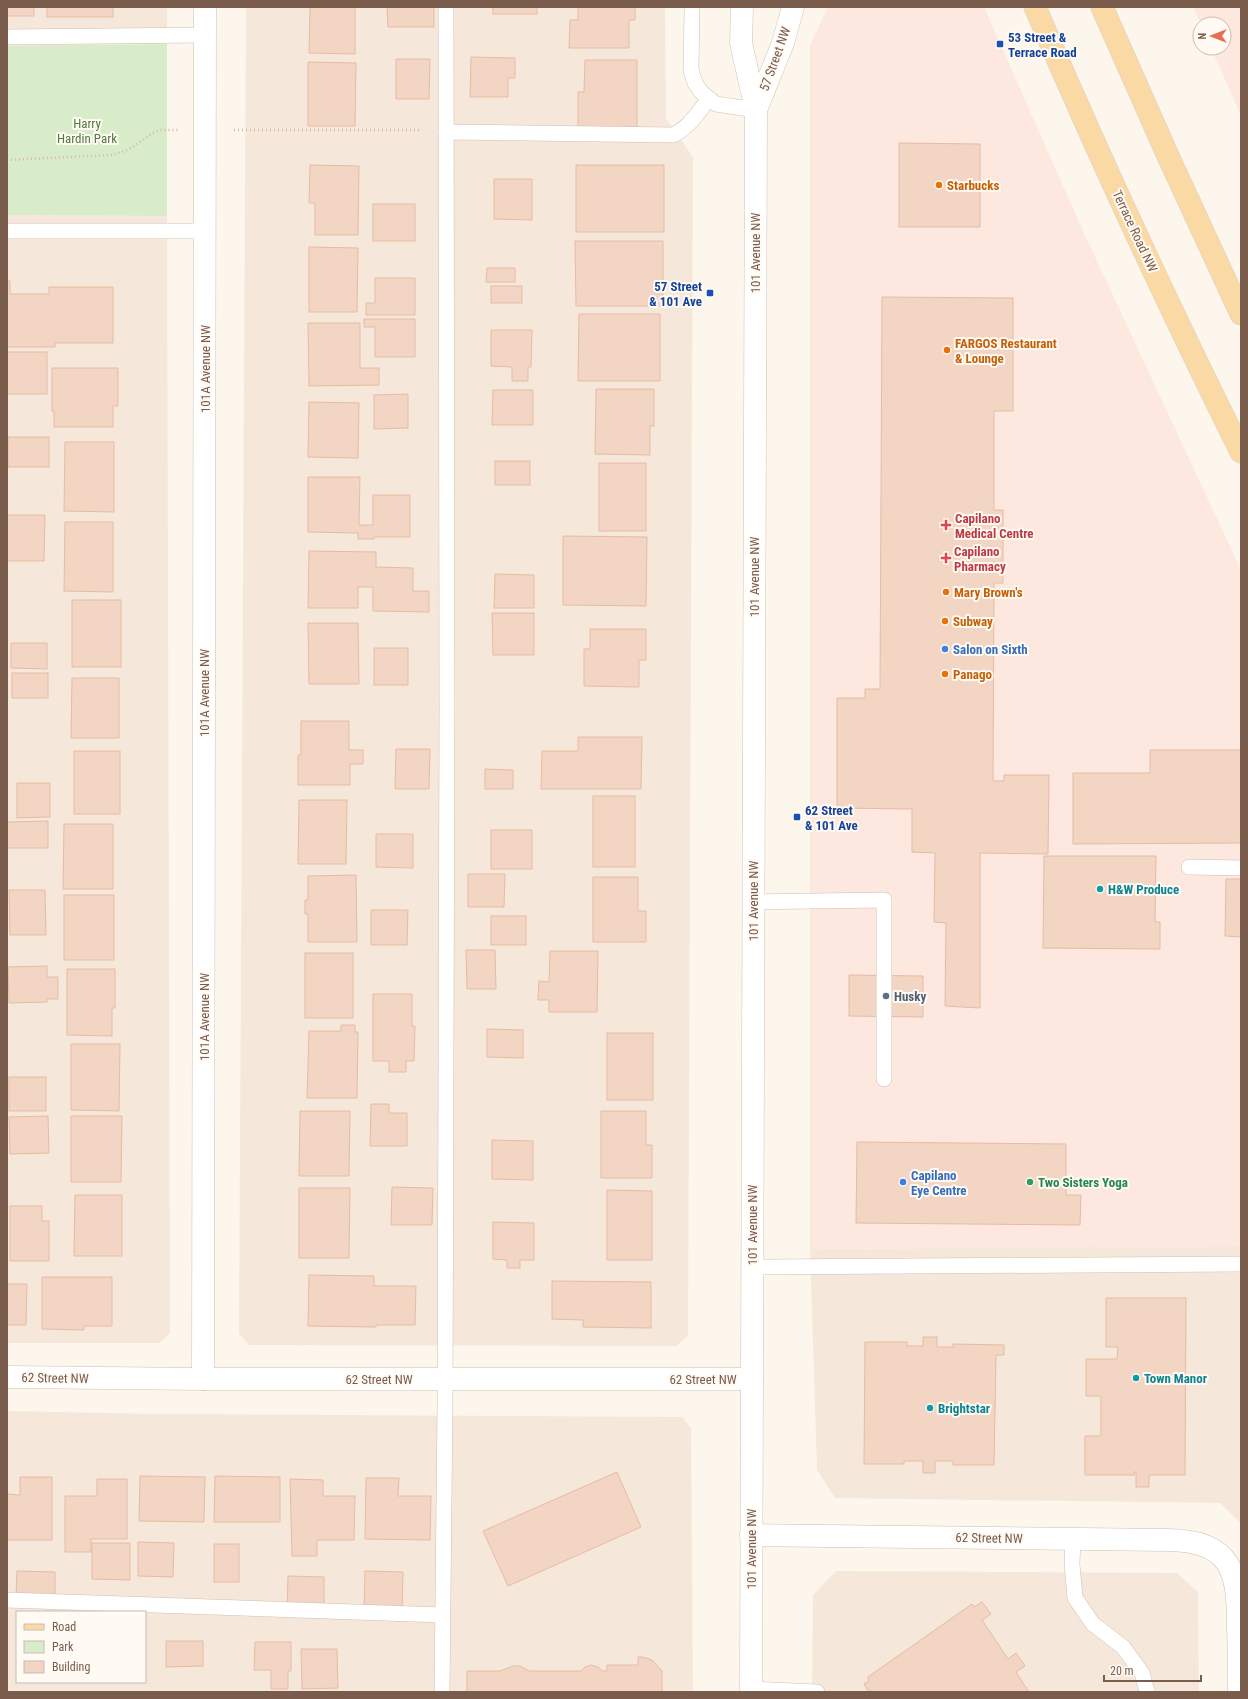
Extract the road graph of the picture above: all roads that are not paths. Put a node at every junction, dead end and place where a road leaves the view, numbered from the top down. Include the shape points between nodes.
1 (205, 7) edge
2 (446, 7) edge
3 (692, 7) edge
4 (742, 7) edge
5 (793, 7) edge
6 (1035, 7) edge
7 (1102, 7) edge
8 (205, 35) junction
9 (7, 37) edge
10 (709, 99) junction
11 (756, 110) junction
12 (446, 132) junction
13 (7, 231) edge
14 (205, 231) junction
15 (1241, 314) edge
16 (1241, 452) edge
17 (1189, 867) dead end
18 (1241, 868) edge
19 (753, 902) junction
20 (884, 1079) dead end
21 (1241, 1264) edge
22 (752, 1267) junction
23 (7, 1377) edge
24 (203, 1379) junction
25 (444, 1379) junction
26 (752, 1379) junction
27 (751, 1535) junction
28 (1073, 1539) junction
29 (7, 1600) edge
30 (442, 1615) junction
31 (751, 1690) edge
32 (442, 1692) edge
33 (816, 1692) edge
34 (1147, 1692) edge
35 (1239, 1692) edge

1 - 8 street, 101A Avenue NW
2 - 12 lane
3 - 10 lane via 691,70 700,92
4 - 11 street, 101 Avenue NW via 741,43
5 - 11 street, 57 Street NW via 783,43
6 - 16 main road, Terrace Road NW via 1164,295
7 - 15 main road
8 - 9 lane
8 - 14 street, 101A Avenue NW
10 - 11 lane via 724,106
10 - 12 lane via 680,132 673,135
11 - 19 street, 101 Avenue NW
12 - 25 lane
13 - 14 lane
14 - 24 street, 101A Avenue NW
17 - 18 lane
19 - 20 lane via 884,900
19 - 22 street, 101 Avenue NW
21 - 22 lane
22 - 26 street, 101 Avenue NW
23 - 24 street, 62 Street NW
24 - 25 street, 62 Street NW
25 - 26 street, 62 Street NW
25 - 30 lane
26 - 27 street, 101 Avenue NW
27 - 28 street, 62 Street NW
27 - 31 street, 101 Avenue NW
28 - 34 lane via 1075,1598 1094,1624 1123,1647 1142,1673
28 - 35 street, 62 Street NW via 1186,1540 1212,1548 1222,1557 1231,1569 1238,1598
29 - 30 lane
30 - 32 lane
31 - 33 lane

